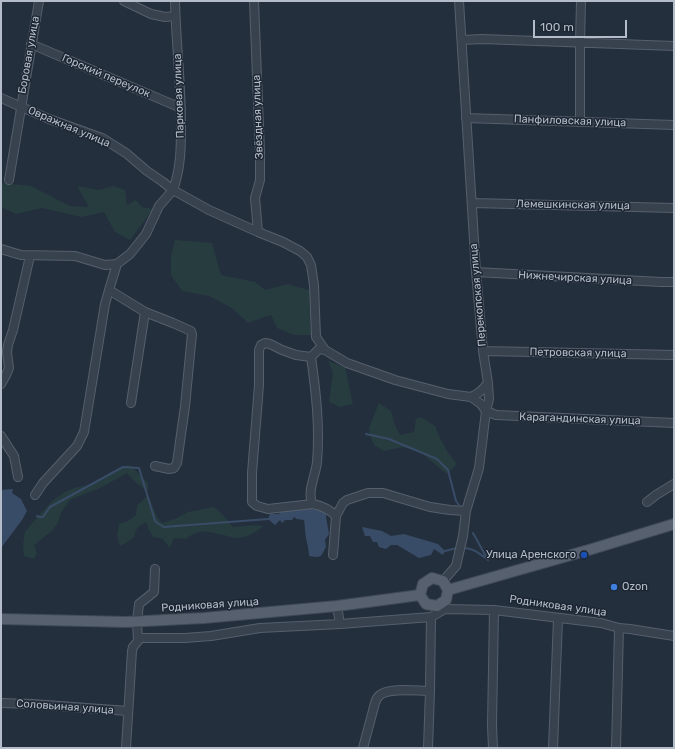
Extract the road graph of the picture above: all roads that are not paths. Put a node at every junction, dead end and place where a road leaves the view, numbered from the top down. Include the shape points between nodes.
1 (39, 1) edge
2 (124, 1) edge
3 (175, 1) edge
4 (254, 1) edge
5 (459, 1) edge
6 (581, 1) edge
7 (176, 16) junction
8 (462, 40) junction
9 (580, 43) junction
10 (31, 44) junction
11 (674, 46) edge
12 (1, 98) edge
13 (20, 107) junction
14 (181, 108) junction
15 (466, 118) junction
16 (580, 121) junction
17 (674, 125) edge
18 (8, 180) dead end
19 (173, 190) junction
20 (472, 203) junction
21 (674, 208) edge
22 (258, 232) junction
23 (1, 249) edge
24 (30, 256) junction
25 (116, 264) junction
26 (476, 272) junction
27 (674, 282) edge
28 (109, 290) junction
29 (145, 312) junction
30 (325, 350) junction
31 (483, 350) junction
32 (674, 355) edge
33 (311, 357) junction
34 (488, 383) junction
35 (1, 384) edge
36 (471, 397) junction
37 (131, 402) dead end
38 (486, 411) junction
39 (674, 423) edge
40 (1, 436) edge
41 (155, 466) dead end
42 (18, 477) dead end
43 (674, 484) edge
44 (35, 495) dead end
45 (648, 502) dead end
46 (313, 504) junction
47 (466, 511) junction
48 (336, 516) junction
49 (674, 524) edge
50 (333, 555) dead end
51 (154, 569) dead end
52 (443, 581) junction
53 (448, 590) junction
54 (420, 594) junction
55 (338, 606) junction
56 (438, 609) junction
57 (494, 610) junction
58 (430, 617) junction
59 (558, 618) junction
60 (1, 619) edge
61 (137, 622) junction
62 (340, 624) junction
63 (619, 628) junction
64 (674, 636) edge
65 (138, 638) junction
66 (430, 691) junction
67 (1, 704) edge
68 (128, 711) junction
69 (126, 748) edge
70 (363, 748) edge
71 (428, 748) edge
72 (493, 748) edge
73 (553, 748) edge
74 (616, 748) edge

1 - 10 street, Боровая улица
2 - 7 street via 151,14
3 - 7 street, Парковая улица
4 - 22 street, Звёздная улица via 260,153 260,180 255,198
5 - 8 street, Перекопская улица
6 - 9 street
7 - 14 street, Парковая улица
8 - 9 street
8 - 15 street, Перекопская улица
9 - 11 street
9 - 16 street
10 - 13 street, Боровая улица
10 - 14 street, Горский переулок
12 - 13 street, Овражная улица
13 - 18 street, Боровая улица
13 - 19 street, Овражная улица via 102,138 126,153
14 - 19 street, Парковая улица via 181,151
15 - 16 street, Панфиловская улица
15 - 20 street, Перекопская улица
16 - 17 street, Панфиловская улица
19 - 22 street, Овражная улица
19 - 25 street via 159,206 146,234 130,254
20 - 21 street, Лемешкинская улица
20 - 26 street, Перекопская улица
22 - 30 street, Овражная улица via 300,252 312,265 316,337
23 - 24 street
24 - 25 street via 75,256 105,265
24 - 35 street via 6,352 8,374
25 - 28 street
26 - 27 street, Нижнечирская улица
26 - 31 street, Перекопская улица
28 - 29 street
28 - 44 street via 84,432 77,446
29 - 37 street
29 - 41 street via 191,331 192,334 177,464 169,469
30 - 33 street via 319,349
30 - 36 street via 346,362 396,380 448,394
31 - 32 street, Петровская улица
31 - 34 street, Перекопская улица
33 - 46 street via 318,425 317,463 310,498
33 - 46 street via 282,350 270,344 261,344 252,502 256,506 268,509
34 - 36 street via 480,393
34 - 38 street, Перекопская улица via 489,399
36 - 38 street
38 - 39 street, Карагандинская улица via 502,415
38 - 47 street, Перекопская улица via 479,468
40 - 42 street via 14,456
43 - 45 street
46 - 48 street via 323,506
47 - 48 street via 430,507 376,492 347,500
47 - 52 street, Перекопская улица via 464,536 456,566
48 - 50 street
49 - 53 main road
51 - 61 street via 154,592 138,604
52 - 53 main road
52 - 54 main road via 432,578 423,584
53 - 56 main road, Родниковая улица via 446,600
54 - 55 main road, Родниковая улица
54 - 56 main road via 426,604
55 - 61 main road, Родниковая улица
55 - 62 street
56 - 57 street, Родниковая улица
56 - 58 street, Родниковая улица
57 - 59 street, Родниковая улица
57 - 72 street
58 - 62 street, Родниковая улица
58 - 66 street
59 - 63 street, Родниковая улица via 601,623
59 - 73 street
60 - 61 main road, Родниковая улица
61 - 65 street
62 - 65 street, Родниковая улица via 260,628 185,638
63 - 64 street, Родниковая улица
63 - 74 street
65 - 68 street via 132,651
66 - 70 street via 393,690 378,697
66 - 71 street
67 - 68 street, Соловьиная улица
68 - 69 street

